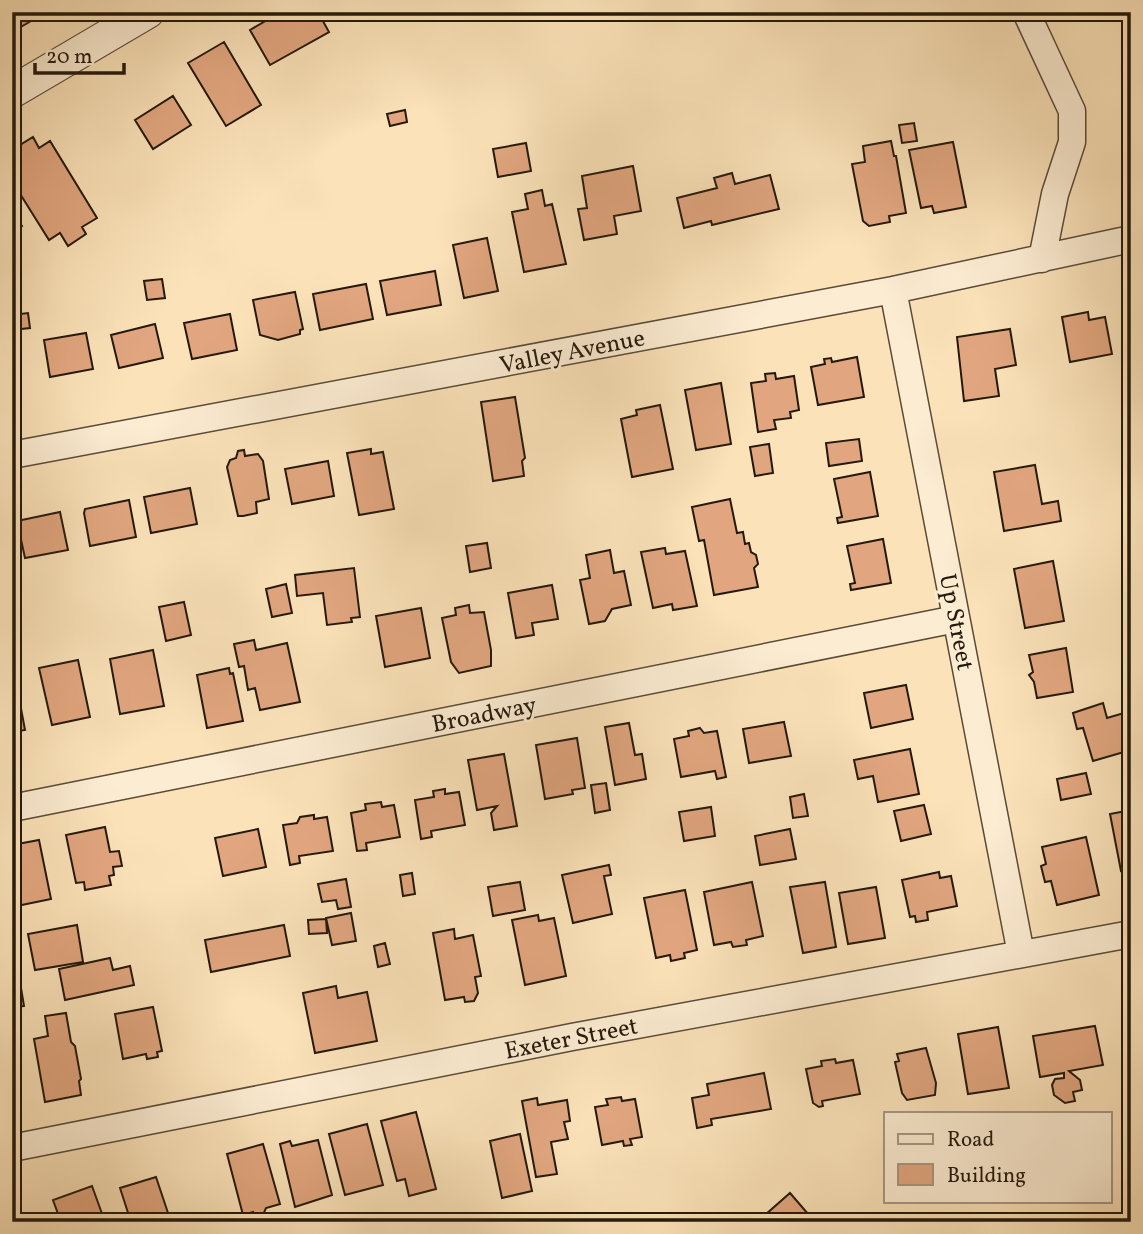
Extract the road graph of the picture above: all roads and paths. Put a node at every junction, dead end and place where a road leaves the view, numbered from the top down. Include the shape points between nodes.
1 (148, 12) edge
2 (1026, 12) edge
3 (12, 92) edge
4 (1128, 240) edge
5 (1042, 259) junction
6 (893, 290) junction
7 (12, 455) edge
8 (956, 619) junction
9 (12, 808) edge
10 (1131, 933) edge
11 (1021, 954) junction
12 (12, 1148) edge

1 - 3 street
2 - 5 street via 1072,111 1072,142 1055,194
4 - 5 street, Valley Avenue
5 - 6 street, Valley Avenue
6 - 7 street, Valley Avenue
6 - 8 street, Up Street
8 - 9 street, Broadway
8 - 11 street, Up Street
10 - 11 street, Exeter Street
11 - 12 street, Exeter Street

